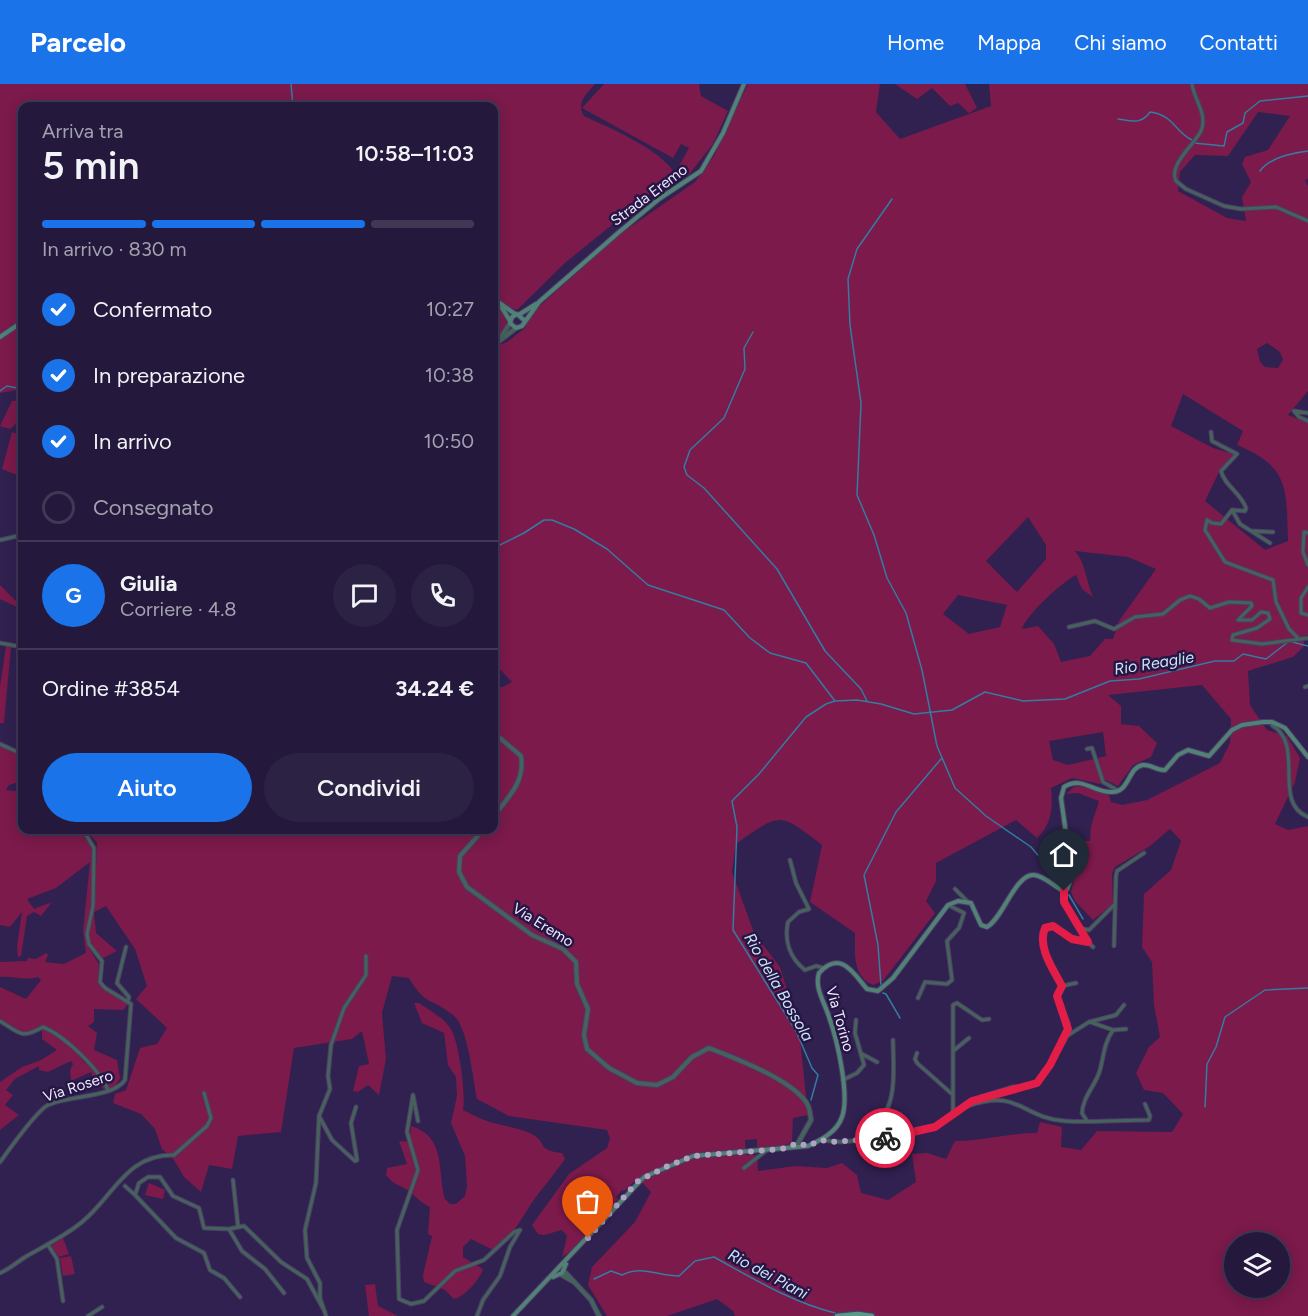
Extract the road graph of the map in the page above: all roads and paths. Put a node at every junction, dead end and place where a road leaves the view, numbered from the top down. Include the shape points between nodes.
1 (744, 84) edge
2 (1192, 84) edge
3 (1308, 221) edge
4 (539, 302) junction
5 (500, 305) joint
6 (518, 314) junction
7 (524, 320) junction
8 (510, 322) junction
9 (18, 325) edge
10 (516, 328) junction
11 (0, 337) edge
12 (498, 340) edge
13 (498, 342) edge
14 (1308, 413) edge
15 (1308, 421) edge
16 (1211, 432) dead end
17 (1232, 510) junction
18 (1251, 531) junction
19 (1273, 532) dead end
20 (1308, 532) edge
21 (18, 536) edge
22 (0, 540) edge
23 (1270, 543) dead end
24 (1308, 565) edge
25 (1308, 587) edge
26 (1308, 615) edge
27 (1069, 627) dead end
28 (1298, 638) junction
29 (1308, 638) edge
30 (0, 643) edge
31 (18, 646) edge
32 (1272, 722) junction
33 (498, 736) edge
34 (0, 744) edge
35 (1087, 749) dead end
36 (18, 752) edge
37 (1308, 757) edge
38 (1119, 790) junction
39 (498, 811) edge
40 (1308, 817) edge
41 (85, 834) edge
42 (479, 834) edge
43 (1144, 853) dead end
44 (790, 860) dead end
45 (955, 889) dead end
46 (1064, 891) junction
47 (968, 902) junction
48 (1115, 904) junction
49 (948, 905) junction
50 (1079, 928) junction
51 (1088, 942) junction
52 (1114, 946) dead end
53 (126, 947) dead end
54 (1093, 947) dead end
55 (366, 956) dead end
56 (824, 968) junction
57 (1076, 983) dead end
58 (1062, 986) junction
59 (918, 998) dead end
60 (128, 1001) junction
61 (1124, 1005) dead end
62 (989, 1019) dead end
63 (856, 1020) dead end
64 (0, 1021) edge
65 (1089, 1022) junction
66 (1113, 1029) junction
67 (1126, 1029) dead end
68 (1067, 1036) junction
69 (969, 1038) dead end
70 (893, 1040) dead end
71 (952, 1051) junction
72 (917, 1053) dead end
73 (862, 1054) junction
74 (877, 1062) dead end
75 (843, 1080) junction
76 (109, 1091) junction
77 (204, 1093) dead end
78 (952, 1094) junction
79 (1145, 1104) dead end
80 (356, 1107) dead end
81 (966, 1107) junction
82 (319, 1116) junction
83 (953, 1116) junction
84 (418, 1121) dead end
85 (1087, 1121) junction
86 (821, 1140) junction
87 (860, 1140) junction
88 (798, 1144) junction
89 (767, 1150) junction
90 (0, 1162) edge
91 (744, 1168) dead end
92 (233, 1180) dead end
93 (121, 1184) junction
94 (135, 1195) junction
95 (238, 1226) junction
96 (229, 1229) junction
97 (48, 1245) junction
98 (560, 1271) junction
99 (0, 1274) edge
100 (284, 1293) dead end
101 (240, 1297) dead end
102 (63, 1301) dead end
103 (102, 1307) dead end
104 (325, 1314) edge
105 (88, 1316) edge
106 (477, 1316) edge
107 (513, 1316) edge
108 (599, 1316) edge
109 (837, 1316) edge
110 (872, 1316) edge

1 - 4 main road, Strada Eremo via 701,171 659,199
2 - 3 street via 1202,126 1175,169 1176,181 1224,206 1276,207
4 - 6 main road, Strada Eremo
4 - 7 main road, Strada Eremo
5 - 6 main road
5 - 8 main road
6 - 7 main road
6 - 8 main road, Strada Eremo
7 - 10 main road, Strada Eremo
8 - 10 main road
8 - 12 street
9 - 11 main road
10 - 13 street
14 - 15 street via 1294,411
16 - 17 street via 1212,441 1237,454 1221,471 1222,477 1242,496 1246,508
17 - 18 street via 1240,524
17 - 28 street via 1221,524 1206,520 1205,530 1225,562 1273,580 1276,602
18 - 19 street
18 - 23 street
20 - 24 street via 1302,538
21 - 22 street
25 - 26 street via 1300,602 1301,612
27 - 28 street via 1095,621 1114,629 1135,618 1163,614 1190,596 1210,608 1229,602 1251,603 1238,620 1252,620 1261,612 1268,613 1270,619 1257,628 1233,635 1233,640 1262,644
28 - 29 street
30 - 31 street
32 - 37 main road via 1289,732
32 - 38 main road via 1232,730 1209,756 1188,750 1165,770 1144,764 1137,767
32 - 40 street via 1283,733 1289,749 1290,792 1301,815
33 - 39 street via 522,756 523,771
34 - 36 street
35 - 38 street via 1092,748 1103,782
38 - 46 main road via 1113,792 1074,782 1064,787 1061,798 1072,876
41 - 60 street via 94,848 89,944 102,962 100,982
42 - 88 street, Via Eremo via 460,856 459,872 467,887 483,901 532,935 563,949 576,962 577,984 588,1009 586,1049 609,1068 638,1083 657,1085 709,1048 728,1056 788,1087 808,1104 811,1120
43 - 48 street via 1117,871
44 - 56 street via 809,909 788,922 789,949 792,958 805,970
45 - 47 street
46 - 47 main road via 1037,876 1028,876 987,927 981,925
46 - 50 street via 1064,902
47 - 49 main road
48 - 50 street via 1089,930
48 - 52 street
49 - 56 main road, Via Torino via 885,988 867,989 854,970 843,965
49 - 59 street via 964,913 959,928 947,941 952,980 947,984 925,982
50 - 51 street
51 - 54 street
51 - 58 street via 1072,939 1053,926 1045,928 1042,939
53 - 60 street via 117,983
55 - 82 street via 363,982 344,1008 331,1045 330,1089
56 - 75 main road, Via Torino via 817,984 833,1030
57 - 58 street
58 - 68 street via 1057,996 1068,1023
60 - 76 street, Via Rosero via 131,1011 125,1080 116,1090
61 - 65 street via 1116,1015
62 - 71 street via 982,1020 957,1002 952,1005
63 - 73 street via 855,1033
64 - 76 street via 21,1035 33,1035 43,1027 55,1034 80,1053
65 - 66 street
65 - 68 street
66 - 67 street
66 - 85 street via 1103,1047 1099,1072 1085,1098 1082,1113
68 - 81 street via 1037,1083 981,1097
69 - 71 street
70 - 87 street via 891,1092 886,1110 878,1121 861,1129
71 - 78 street
72 - 78 street via 917,1063
73 - 74 street
73 - 75 street via 862,1068
75 - 86 main road, Via Torino via 843,1117
76 - 90 street, Via Rosero via 46,1106
77 - 93 street via 211,1118 207,1126 174,1155 160,1154 144,1161
78 - 83 street
79 - 85 street via 1149,1120
80 - 82 street via 351,1123 355,1161 332,1140
81 - 83 street
81 - 85 street via 995,1099 1011,1101 1039,1116
82 - 104 street via 316,1183 305,1230 307,1258 320,1283
83 - 87 street via 935,1127 905,1136
84 - 106 street via 413,1095 407,1132 418,1170 398,1230 398,1297 410,1304 424,1301 455,1271 484,1260 520,1230
86 - 87 street
86 - 88 main road via 808,1146
88 - 89 main road
89 - 91 street
89 - 98 main road via 693,1156 644,1177
92 - 95 street
93 - 94 street
93 - 97 street via 97,1209
94 - 96 street via 139,1183 148,1177 160,1177 173,1196 199,1208 204,1228
94 - 101 street via 176,1238 204,1253 214,1274 225,1278
95 - 96 street
95 - 104 street via 243,1226 273,1255 307,1279
96 - 100 street via 242,1251 266,1269
97 - 99 street
97 - 102 street via 57,1259
98 - 107 main road
98 - 108 street via 591,1300
103 - 105 street
109 - 110 main road

